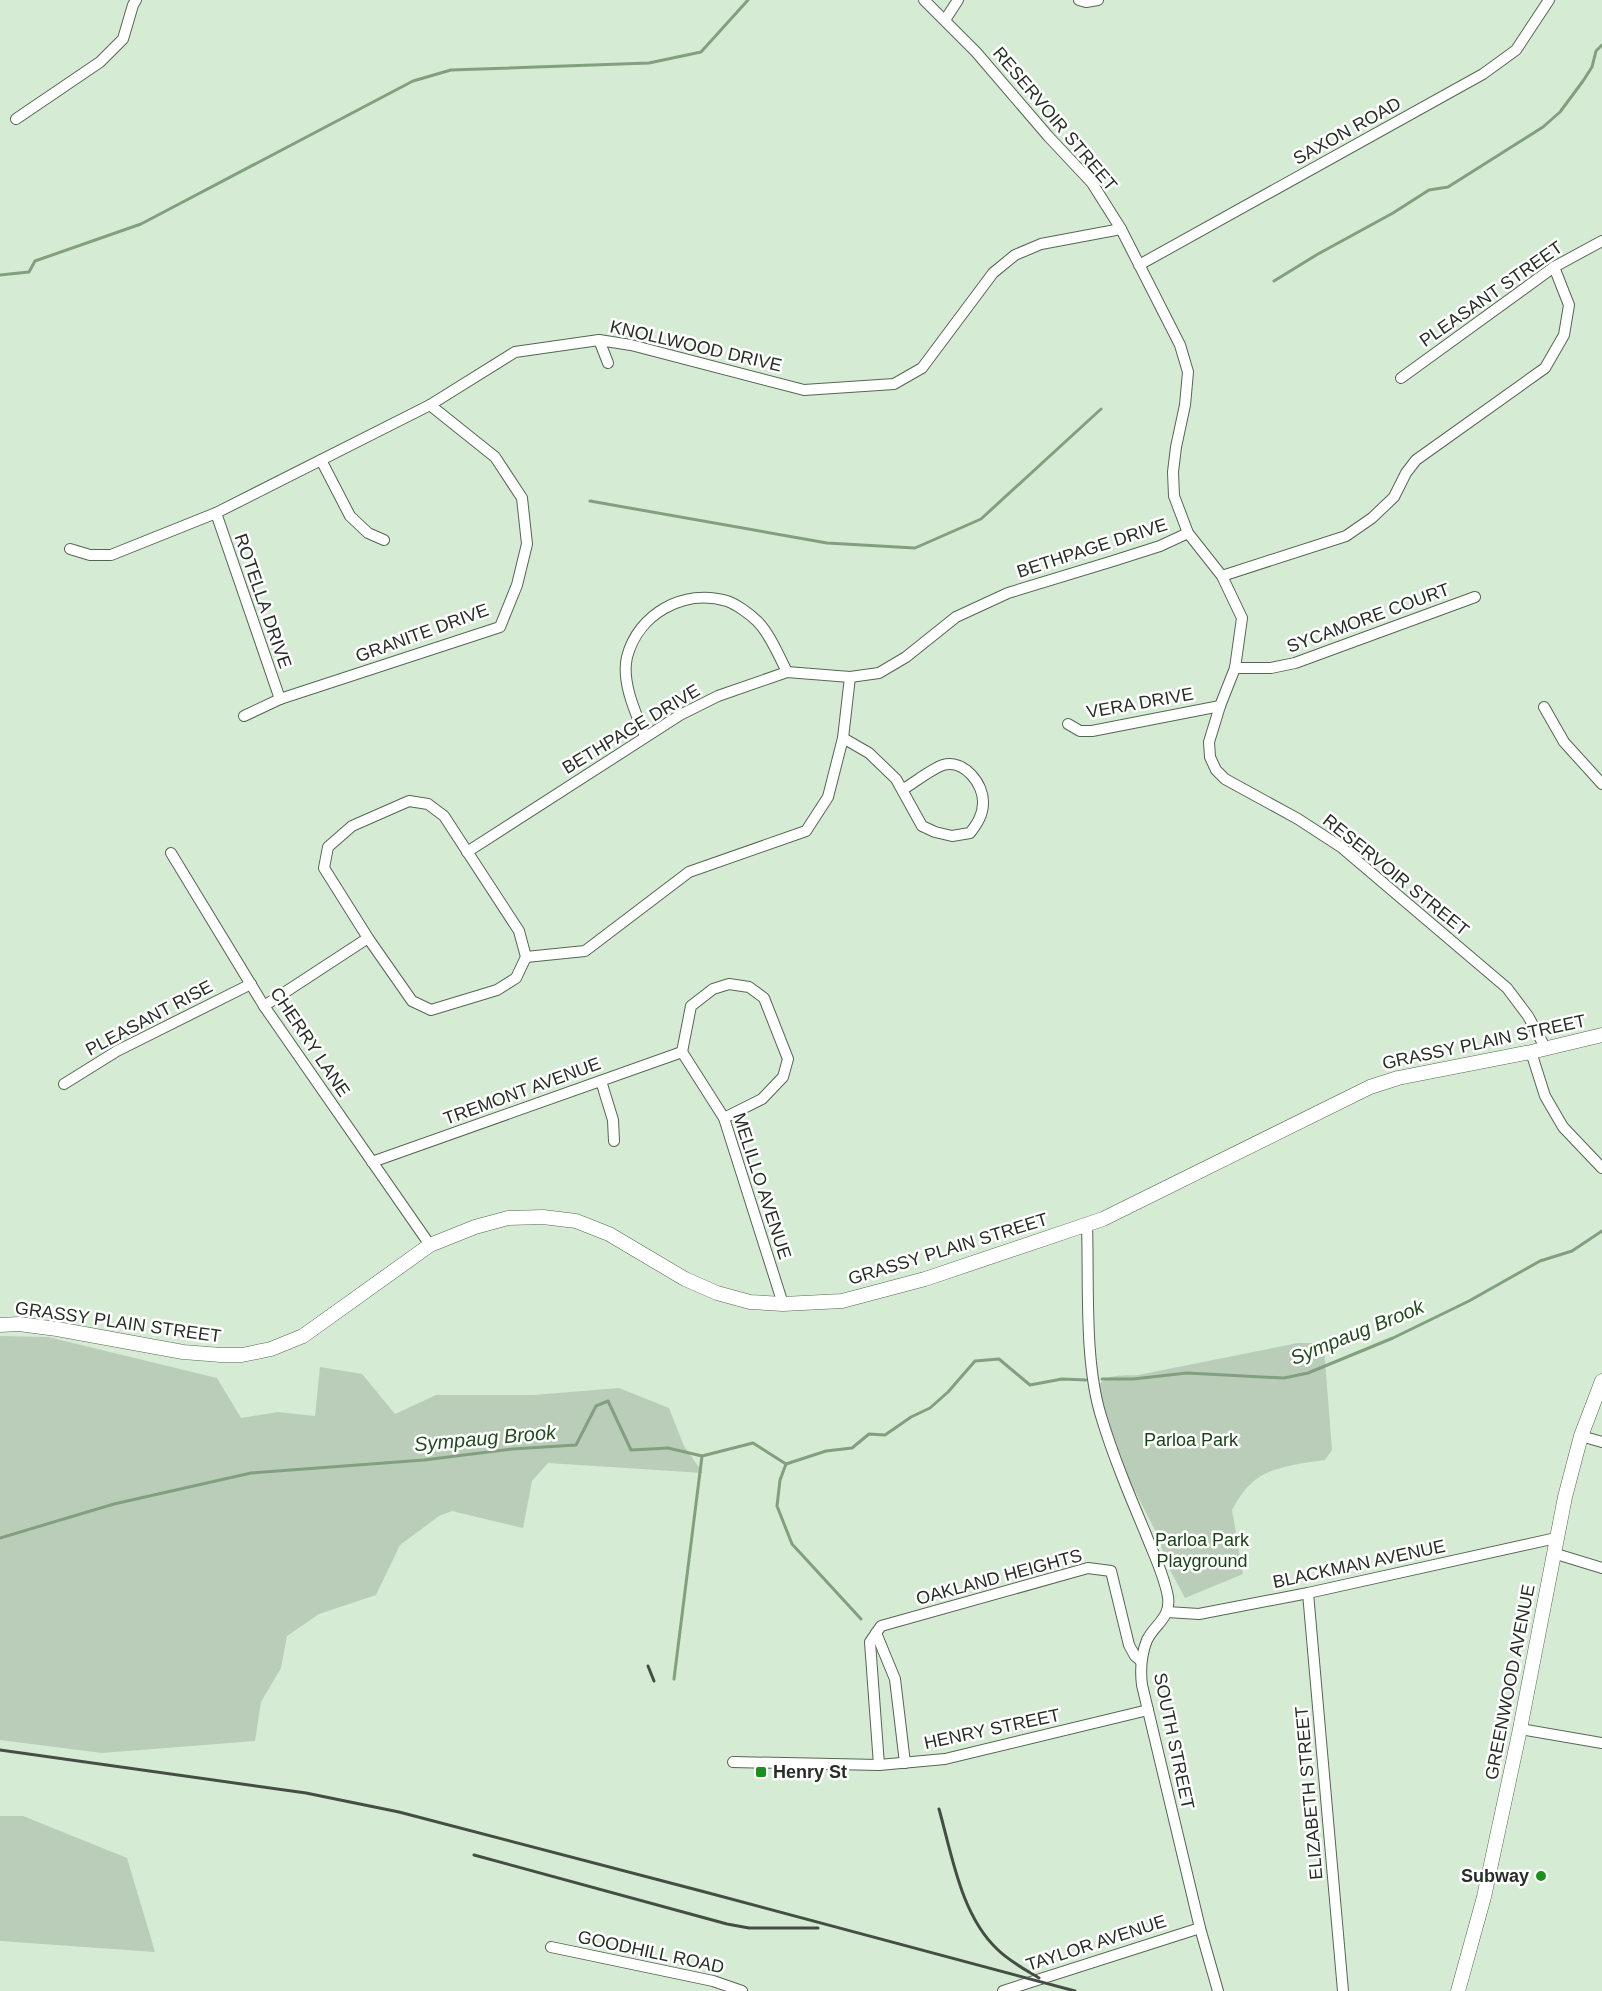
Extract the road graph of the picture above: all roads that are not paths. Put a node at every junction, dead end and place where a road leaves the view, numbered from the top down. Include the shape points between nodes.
1 (136, 0) edge
2 (924, 0) edge
3 (957, 0) edge
4 (1078, 0) edge
5 (1098, 0) edge
6 (1549, 0) edge
7 (945, 20) junction
8 (16, 119) dead end
9 (1121, 229) junction
10 (1602, 241) edge
11 (1139, 265) junction
12 (1554, 267) junction
13 (599, 340) junction
14 (608, 363) dead end
15 (1401, 378) dead end
16 (430, 405) junction
17 (321, 460) junction
18 (216, 513) junction
19 (1188, 533) junction
20 (384, 540) dead end
21 (70, 549) dead end
22 (1222, 576) junction
23 (1475, 597) dead end
24 (1235, 668) junction
25 (787, 672) junction
26 (850, 677) junction
27 (280, 699) junction
28 (1220, 706) junction
29 (1544, 707) dead end
30 (244, 716) dead end
31 (1068, 723) dead end
32 (645, 736) junction
33 (843, 738) junction
34 (1602, 784) edge
35 (902, 790) junction
36 (467, 852) junction
37 (171, 853) dead end
38 (368, 938) junction
39 (526, 957) junction
40 (251, 984) junction
41 (264, 1006) junction
42 (1602, 1035) edge
43 (1546, 1049) junction
44 (682, 1052) junction
45 (1531, 1052) junction
46 (601, 1081) junction
47 (64, 1084) dead end
48 (724, 1118) junction
49 (614, 1141) dead end
50 (372, 1162) junction
51 (1602, 1168) edge
52 (1087, 1225) junction
53 (430, 1245) junction
54 (783, 1304) junction
55 (0, 1325) edge
56 (1602, 1381) edge
57 (1581, 1436) junction
58 (1602, 1442) edge
59 (1556, 1538) junction
60 (1553, 1553) junction
61 (1602, 1568) edge
62 (1308, 1593) junction
63 (1167, 1612) junction
64 (876, 1634) junction
65 (1141, 1661) junction
66 (1148, 1710) junction
67 (1520, 1729) junction
68 (1602, 1743) edge
69 (733, 1762) dead end
70 (904, 1763) junction
71 (879, 1765) junction
72 (1200, 1928) junction
73 (551, 1947) dead end
74 (742, 1991) edge
75 (1003, 1991) edge
76 (1218, 1991) edge
77 (1342, 1991) edge
78 (1458, 1991) edge

1 - 8 street via 123,39 100,62
2 - 7 street, RESERVOIR STREET
3 - 7 street
4 - 5 street
6 - 11 street, SAXON ROAD via 1516,50 1483,74
7 - 9 street, RESERVOIR STREET via 1092,183
9 - 11 street, RESERVOIR STREET
9 - 13 street, KNOLLWOOD DRIVE via 1041,244 1015,255 993,273 922,368 894,384 804,390
10 - 12 street, PLEASANT STREET
11 - 19 street, RESERVOIR STREET via 1180,345 1188,372 1173,472 1174,496
12 - 15 street, PLEASANT STREET
12 - 22 street via 1569,305 1564,335 1545,368 1416,460 1394,497 1346,536
13 - 14 street
13 - 16 street, KNOLLWOOD DRIVE via 515,352
16 - 17 street, KNOLLWOOD DRIVE
16 - 27 street, GRANITE DRIVE via 495,457 522,498 527,544 517,585 500,627
17 - 18 street, KNOLLWOOD DRIVE
17 - 20 street via 350,516 368,533
18 - 21 street, KNOLLWOOD DRIVE via 111,555 90,555
18 - 27 street, ROTELLA DRIVE
19 - 22 street, RESERVOIR STREET
19 - 26 street, BETHPAGE DRIVE via 1160,546 1008,593 956,616 906,657 879,673
22 - 24 street, RESERVOIR STREET via 1242,618
23 - 24 street, SYCAMORE COURT via 1295,663
24 - 28 street, RESERVOIR STREET
25 - 26 street, BETHPAGE DRIVE
25 - 32 street, BETHPAGE DRIVE via 718,696
25 - 32 street via 759,622 728,602 702,597 675,602 642,625 626,658 627,686
26 - 33 street
27 - 30 street, GRANITE DRIVE
28 - 31 street, VERA DRIVE via 1092,731 1080,731
28 - 43 street, RESERVOIR STREET via 1209,742 1216,770 1341,847 1400,896 1507,988
29 - 34 street via 1564,742
32 - 36 street, BETHPAGE DRIVE
33 - 35 street via 869,753
33 - 39 street via 828,797 806,831 689,872 585,951
35 - 35 street via 922,826 934,832 952,836 970,833 980,821 983,803 977,781 955,765 944,765
36 - 38 street via 444,816 428,804 409,801 352,826 328,847 324,868
36 - 39 street via 519,931
37 - 40 street, CHERRY LANE
38 - 39 street via 412,1001 432,1010 497,990 516,978
38 - 41 street
40 - 41 street, CHERRY LANE
40 - 47 street, PLEASANT RISE via 117,1051
41 - 50 street, CHERRY LANE
42 - 43 main road, GRASSY PLAIN STREET
43 - 45 main road, GRASSY PLAIN STREET
44 - 46 street, TREMONT AVENUE
44 - 48 street, MELILLO AVENUE
44 - 48 street via 691,1006 713,989 729,984 749,987 764,998 788,1059 783,1077 762,1099
45 - 51 street via 1545,1095 1563,1128
45 - 52 main road, GRASSY PLAIN STREET via 1370,1087
46 - 49 street via 613,1120
46 - 50 street, TREMONT AVENUE
48 - 54 street, MELILLO AVENUE
50 - 53 street, CHERRY LANE
52 - 54 main road, GRASSY PLAIN STREET via 882,1292 842,1301
52 - 63 street via 1090,1343 1100,1414 1156,1559 1168,1600
53 - 54 main road, GRASSY PLAIN STREET via 508,1218 576,1221 609,1234 685,1279 717,1293 750,1302
53 - 55 main road, GRASSY PLAIN STREET via 303,1336 271,1350 242,1355 183,1352 57,1329
56 - 57 main road, GREENWOOD AVENUE
57 - 58 street
57 - 59 main road, GREENWOOD AVENUE
59 - 60 main road, GREENWOOD AVENUE
59 - 62 street, BLACKMAN AVENUE
60 - 61 street
60 - 67 main road, GREENWOOD AVENUE
62 - 63 street, BLACKMAN AVENUE via 1199,1614
62 - 77 street, ELIZABETH STREET
63 - 65 street, SOUTH STREET via 1148,1638
64 - 65 street, OAKLAND HEIGHTS via 881,1626 1088,1568 1111,1571 1130,1645
64 - 70 street via 895,1679
64 - 71 street via 870,1642
65 - 66 street, SOUTH STREET
66 - 70 street, HENRY STREET via 945,1759
66 - 72 street, SOUTH STREET
67 - 68 street
67 - 78 main road, GREENWOOD AVENUE via 1484,1897
69 - 71 street, HENRY STREET
70 - 71 street, HENRY STREET
72 - 75 street, TAYLOR AVENUE
72 - 76 street, SOUTH STREET
73 - 74 street, GOODHILL ROAD via 713,1981

